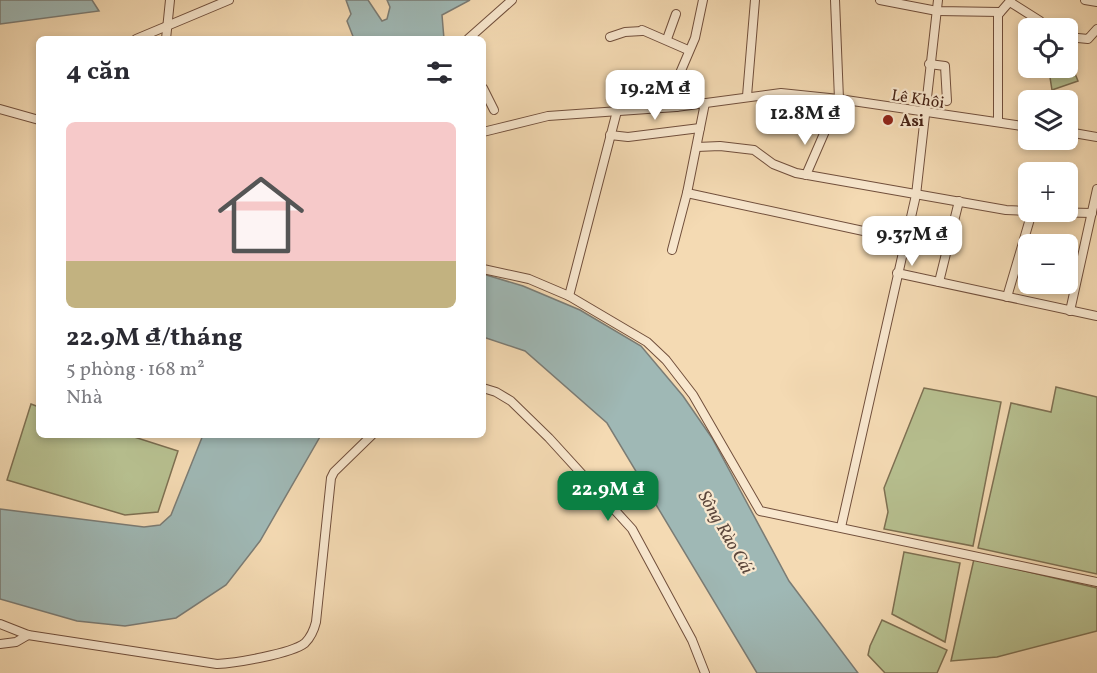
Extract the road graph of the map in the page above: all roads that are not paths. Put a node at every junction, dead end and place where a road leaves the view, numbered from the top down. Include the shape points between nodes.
1 (171, 0) edge
2 (229, 0) edge
3 (512, 0) edge
4 (703, 0) edge
5 (755, 0) edge
6 (835, 0) edge
7 (880, 0) edge
8 (938, 0) edge
9 (1085, 0) edge
10 (1011, 1) edge
11 (1097, 2) edge
12 (937, 11) junction
13 (1000, 12) junction
14 (676, 14) dead end
15 (1036, 18) edge
16 (167, 25) junction
17 (1097, 29) edge
18 (143, 36) edge
19 (166, 36) edge
20 (471, 36) edge
21 (610, 37) dead end
22 (1078, 38) edge
23 (667, 39) junction
24 (688, 50) junction
25 (930, 64) junction
26 (486, 94) edge
27 (747, 96) junction
28 (839, 99) junction
29 (947, 101) dead end
30 (705, 103) junction
31 (676, 107) junction
32 (0, 109) edge
33 (494, 110) dead end
34 (617, 111) junction
35 (925, 112) junction
36 (36, 119) edge
37 (998, 122) junction
38 (1018, 125) edge
39 (700, 128) junction
40 (486, 131) edge
41 (1078, 134) edge
42 (610, 135) junction
43 (1097, 137) edge
44 (697, 147) junction
45 (806, 175) junction
46 (1097, 189) edge
47 (687, 193) junction
48 (916, 195) junction
49 (959, 201) junction
50 (1018, 210) edge
51 (1078, 213) edge
52 (1092, 213) junction
53 (1027, 222) edge
54 (905, 240) junction
55 (672, 250) dead end
56 (486, 270) edge
57 (897, 273) junction
58 (939, 282) junction
59 (568, 296) junction
60 (1007, 297) junction
61 (1070, 311) junction
62 (1097, 316) edge
63 (486, 389) edge
64 (369, 438) edge
65 (841, 527) junction
66 (1097, 582) edge
67 (0, 624) edge
68 (27, 634) junction
69 (0, 644) edge
70 (705, 673) edge

1 - 16 street
2 - 16 street
3 - 20 street
4 - 24 street
5 - 27 street
6 - 28 street
7 - 12 street
8 - 12 street
9 - 11 street
10 - 13 street
10 - 15 street
12 - 13 street
12 - 25 street
13 - 37 street
14 - 23 street
16 - 18 street
16 - 19 street
17 - 22 street via 1088,39
21 - 23 street via 642,31
23 - 24 street
24 - 31 street via 677,80
25 - 29 street via 945,66
25 - 35 street
26 - 33 street
27 - 28 street, Lê Khôi via 781,93
27 - 30 street, Lê Khôi
28 - 35 street, Lê Khôi
28 - 45 street
30 - 31 street, Lê Khôi
30 - 39 street
31 - 34 street, Lê Khôi
32 - 36 street
34 - 40 street, Lê Khôi via 548,116
34 - 42 street
35 - 37 street, Lê Khôi
35 - 48 street
37 - 38 street, Lê Khôi
39 - 42 street via 628,137
39 - 44 street
41 - 43 street
42 - 59 street
44 - 45 street via 754,150 773,164
44 - 47 street
45 - 48 street
46 - 52 street
47 - 54 street
47 - 55 street
48 - 49 street
48 - 54 street
49 - 50 street
49 - 58 street
51 - 52 street
52 - 61 street
53 - 60 street
54 - 57 street
56 - 59 street via 529,279
57 - 58 street
57 - 65 street
58 - 60 street
59 - 65 street via 647,342 666,360 693,395 760,511
60 - 61 street
61 - 62 street
63 - 70 street via 511,401 632,529 688,632
64 - 68 street via 332,475 316,622 310,636 299,646 217,664
65 - 66 street
67 - 68 street
68 - 69 street via 16,642

